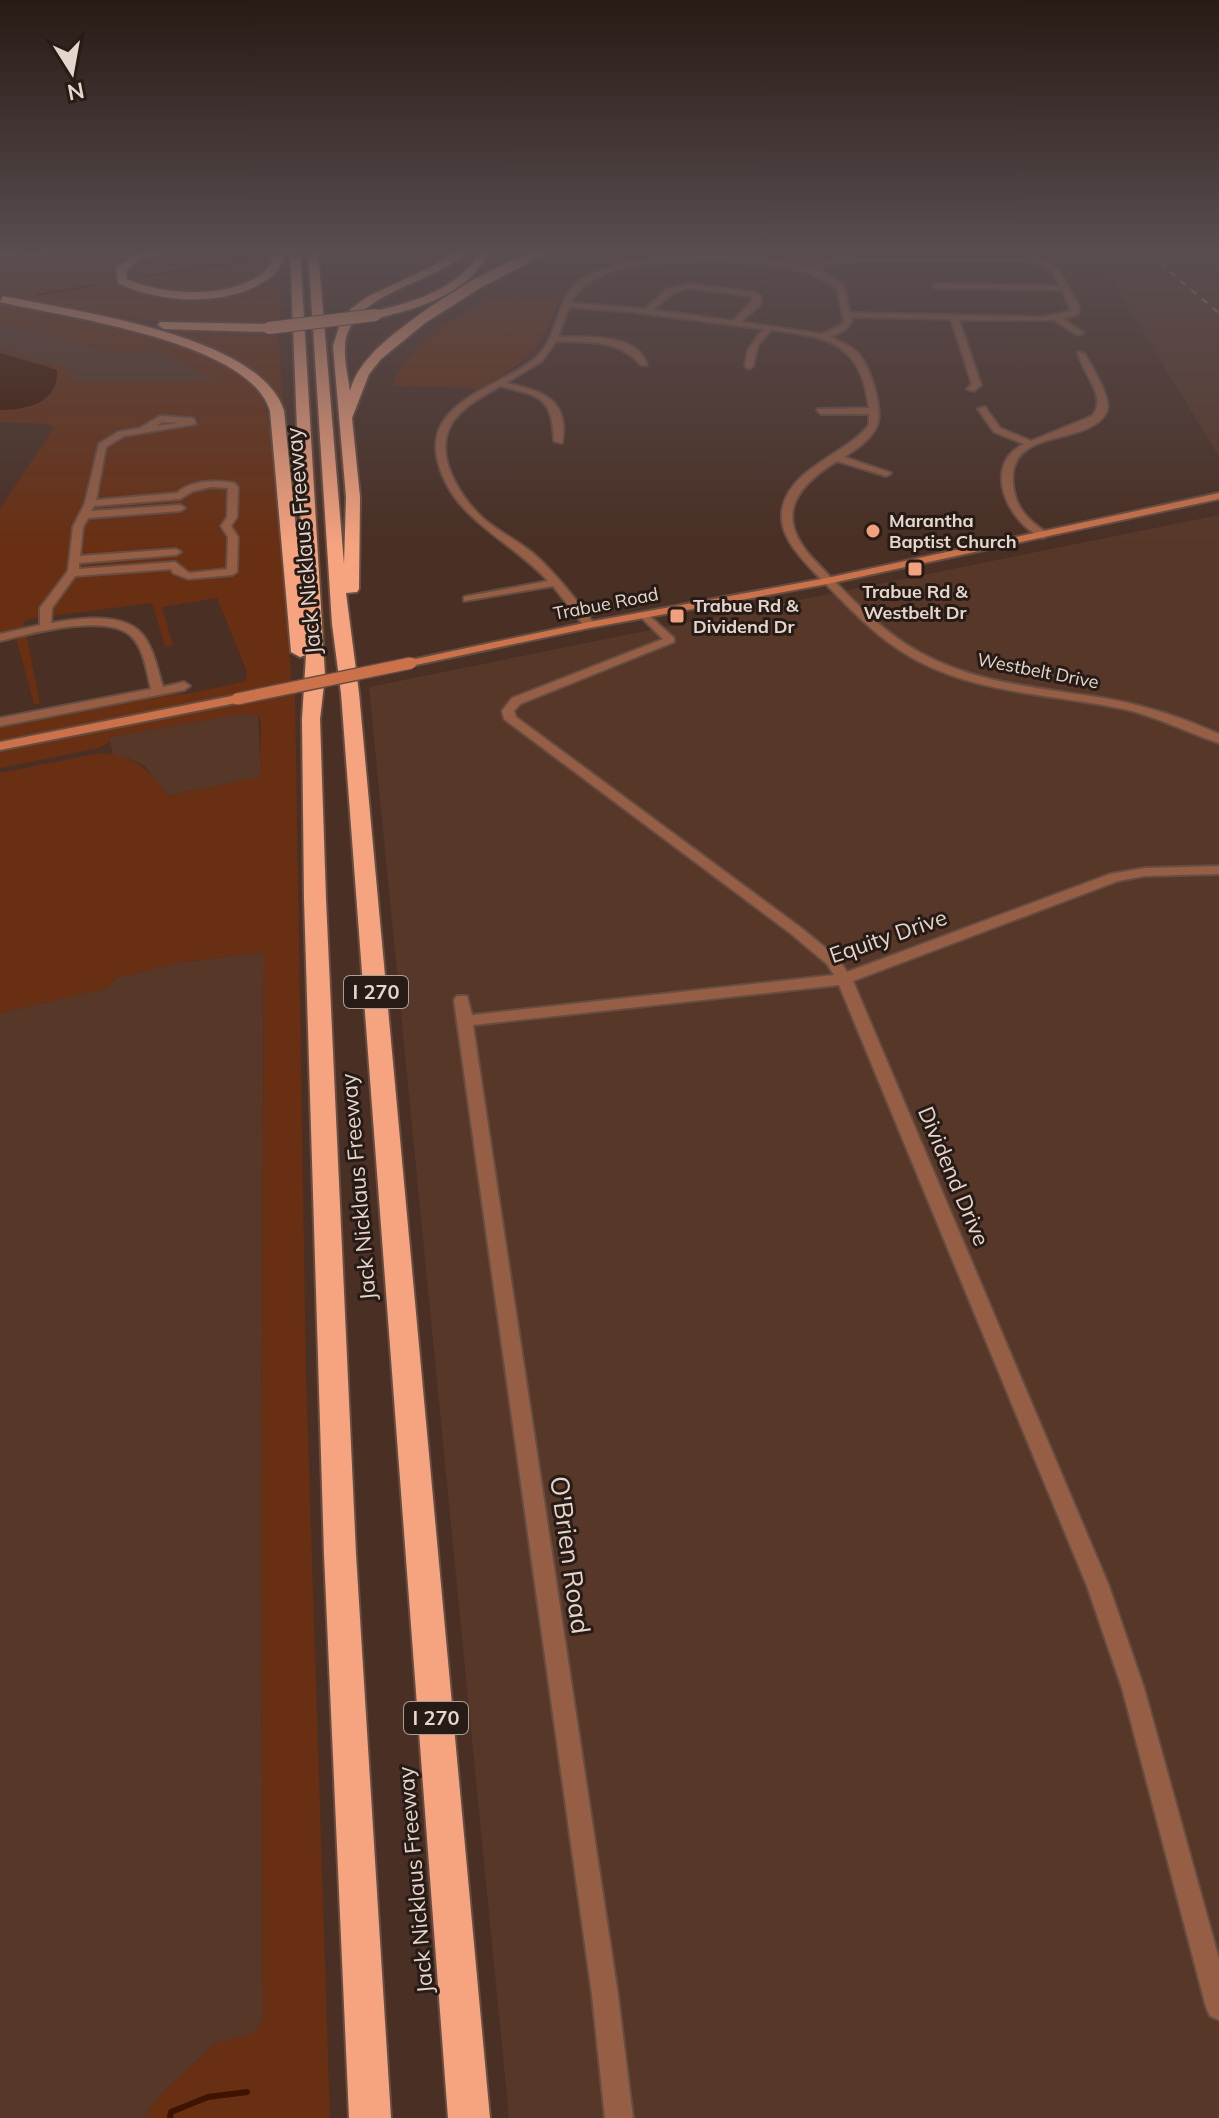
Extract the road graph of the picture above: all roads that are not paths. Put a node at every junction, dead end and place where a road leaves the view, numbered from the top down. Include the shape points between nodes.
1 (202, 349) edge
2 (287, 349) edge
3 (300, 349) edge
4 (320, 349) edge
5 (339, 349) edge
6 (386, 349) edge
7 (548, 349) edge
8 (631, 349) edge
9 (752, 349) edge
10 (847, 349) edge
11 (965, 349) edge
12 (1081, 354) dead end
13 (644, 363) dead end
14 (749, 366) dead end
15 (500, 384) junction
16 (971, 389) dead end
17 (982, 409) dead end
18 (821, 411) dead end
19 (874, 411) junction
20 (346, 424) junction
21 (143, 430) dead end
22 (559, 441) dead end
23 (1029, 443) junction
24 (837, 458) junction
25 (284, 470) junction
26 (886, 473) dead end
27 (1219, 496) edge
28 (90, 503) junction
29 (180, 508) dead end
30 (84, 515) junction
31 (1043, 535) junction
32 (176, 552) dead end
33 (74, 560) junction
34 (73, 573) junction
35 (827, 581) junction
36 (554, 583) junction
37 (468, 599) dead end
38 (645, 615) junction
39 (589, 625) junction
40 (45, 628) junction
41 (0, 638) edge
42 (348, 665) junction
43 (184, 686) dead end
44 (158, 691) junction
45 (311, 719) junction
46 (0, 722) edge
47 (1219, 739) edge
48 (0, 746) edge
49 (1219, 870) edge
50 (844, 979) junction
51 (464, 1011) joint
52 (1219, 2007) edge
53 (370, 2118) edge
54 (469, 2118) edge
55 (619, 2118) edge

1 - 25 highway via 233,361 273,400
2 - 25 highway via 290,426
3 - 45 highway, Jack Nicklaus Freeway / I 270 via 316,676
4 - 42 highway, Jack Nicklaus Freeway / I 270 via 340,624
5 - 20 highway
6 - 20 highway via 363,373
7 - 15 street
8 - 13 street
9 - 14 street
10 - 19 street via 858,358
11 - 16 street via 977,385
12 - 23 street via 1103,399 1102,414
15 - 22 street via 537,393 553,403 559,414
15 - 36 street via 475,397 447,423 440,452 460,501 475,518 522,549
17 - 23 street via 997,430
18 - 19 street
19 - 24 street, Westbelt Drive via 868,436
20 - 42 highway via 353,497
21 - 28 street via 121,434 102,446
23 - 31 street via 1011,458 1008,493 1012,509
24 - 26 street
24 - 35 street, Westbelt Drive via 805,480 787,508 791,537
25 - 45 highway via 302,677
27 - 31 main road, Trabue Road
28 - 30 street
28 - 34 street via 180,496 195,487 231,485 232,517 226,526 233,537 232,572 188,576 175,565
29 - 30 street
30 - 33 street
31 - 35 main road, Trabue Road
32 - 33 street
33 - 34 street
34 - 40 street via 46,608
35 - 38 main road, Trabue Road
35 - 47 street, Westbelt Drive via 888,637 942,668 1001,685 1148,712
36 - 37 street
36 - 39 street
38 - 39 main road, Trabue Road
38 - 50 street, Dividend Drive via 670,640 516,701 508,711 510,719 795,930 833,961
39 - 48 main road, Trabue Road, bridge
40 - 41 street
40 - 44 street via 96,623 133,631
42 - 54 highway, Jack Nicklaus Freeway / I 270
43 - 44 street
44 - 46 street
45 - 53 highway, Jack Nicklaus Freeway / I 270 via 340,1554
49 - 50 street, Equity Drive via 1115,877
50 - 51 street, Equity Drive
50 - 52 street, Dividend Drive via 1098,1586 1133,1688
51 - 55 street, O'Brien Road

